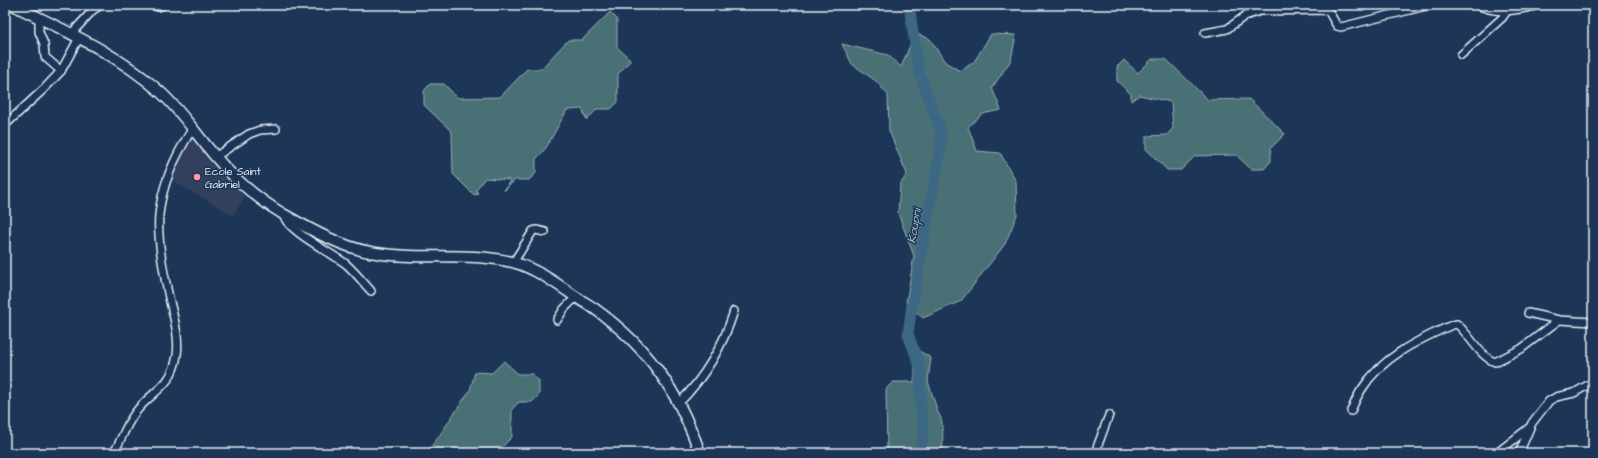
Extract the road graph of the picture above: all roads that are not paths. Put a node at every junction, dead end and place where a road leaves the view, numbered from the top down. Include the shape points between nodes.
1 (12, 5) edge
2 (101, 5) edge
3 (152, 5) edge
4 (162, 5) edge
5 (1430, 5) edge
6 (1477, 5) edge
7 (1540, 5) edge
8 (1507, 11) junction
9 (39, 18) junction
10 (1206, 33) dead end
11 (75, 36) junction
12 (1461, 55) dead end
13 (61, 71) junction
14 (5, 125) edge
15 (193, 128) junction
16 (276, 129) dead end
17 (215, 157) junction
18 (282, 213) junction
19 (545, 232) dead end
20 (513, 262) junction
21 (371, 291) dead end
22 (576, 297) junction
23 (734, 311) dead end
24 (1528, 313) dead end
25 (558, 320) dead end
26 (1559, 320) junction
27 (1593, 322) edge
28 (1593, 382) edge
29 (679, 403) junction
30 (1351, 411) dead end
31 (1109, 415) dead end
32 (1530, 426) junction
33 (114, 453) edge
34 (700, 453) edge
35 (1095, 453) edge
36 (1497, 453) edge
37 (1519, 453) edge

1 - 9 main road
2 - 11 street via 93,10
3 - 4 street
5 - 10 street via 1341,27 1337,26 1326,10 1260,11 1245,16 1227,29
6 - 8 street via 1488,10
7 - 8 street
8 - 12 street
9 - 11 main road
9 - 13 street via 39,32 44,44 45,57
11 - 13 street
11 - 15 main road via 113,56 157,89
13 - 14 street
15 - 17 main road
15 - 33 street via 168,174 159,216 164,277 177,346 175,365 168,380 136,412
16 - 17 street via 249,134
17 - 18 main road via 253,192
18 - 20 main road via 321,234 368,252
18 - 21 street via 284,220 293,229 346,265
19 - 20 street via 533,230
20 - 22 main road via 543,276
22 - 25 street via 564,309
22 - 29 main road via 613,323 644,352 659,370
23 - 29 street via 720,347 702,376
24 - 26 street
26 - 27 street
26 - 30 street via 1521,349 1496,362 1480,350 1457,324 1452,325 1397,353 1372,376 1361,390
28 - 32 street via 1574,393 1549,401
29 - 34 main road
31 - 35 street
32 - 36 street
32 - 37 street

